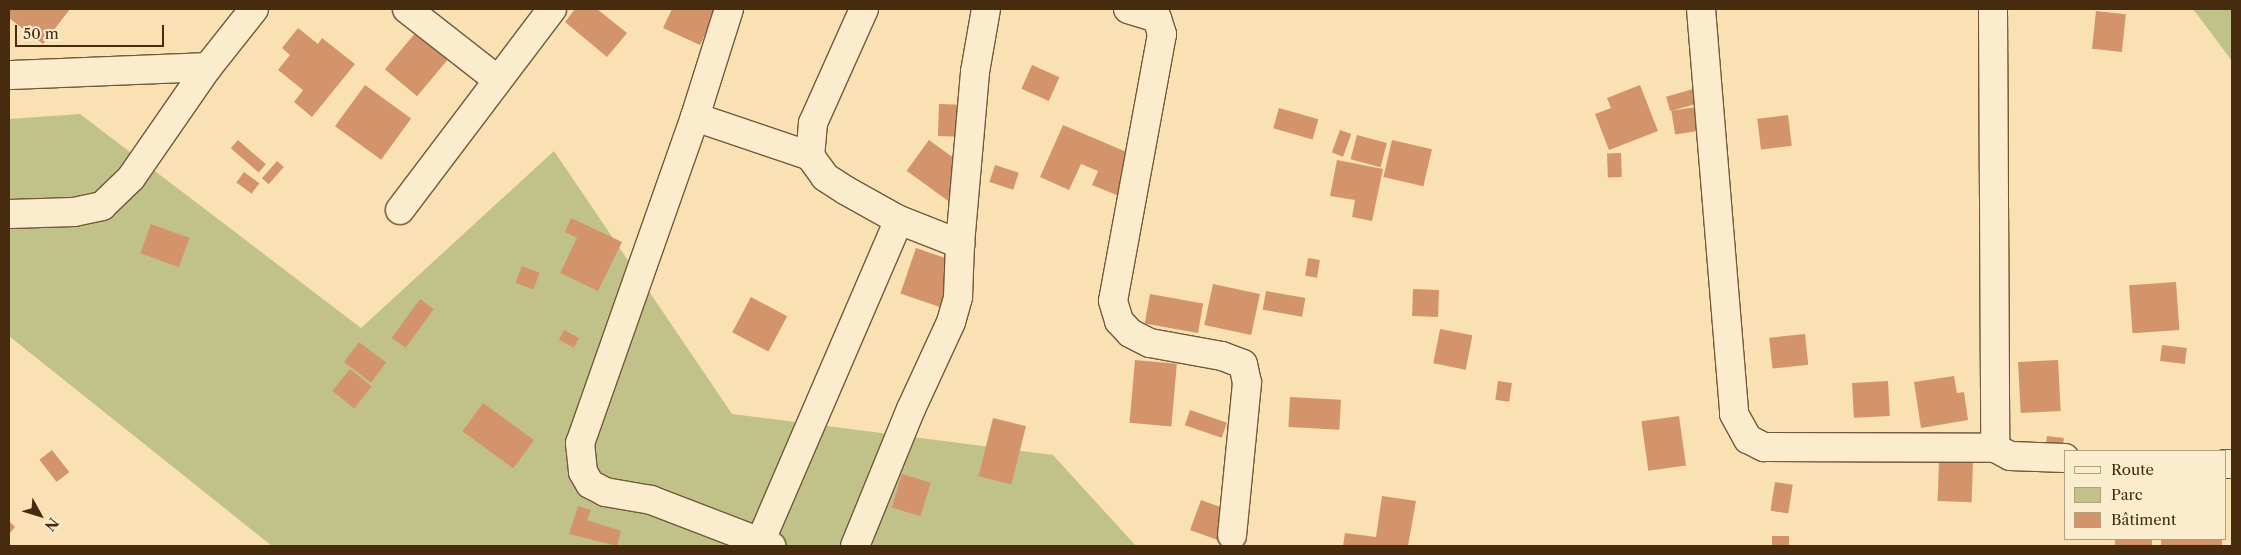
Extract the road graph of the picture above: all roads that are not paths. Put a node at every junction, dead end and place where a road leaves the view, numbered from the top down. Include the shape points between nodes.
1 (254, 9) edge
2 (407, 9) edge
3 (552, 9) edge
4 (730, 9) edge
5 (864, 9) edge
6 (986, 9) edge
7 (1128, 9) edge
8 (1701, 9) edge
9 (1993, 9) edge
10 (208, 66) junction
11 (9, 75) edge
12 (498, 80) junction
13 (695, 117) junction
14 (810, 156) junction
15 (400, 210) dead end
16 (9, 214) edge
17 (899, 220) junction
18 (960, 244) junction
19 (1995, 448) junction
20 (2064, 458) edge
21 (1232, 535) dead end
22 (766, 543) edge
23 (855, 546) edge

1 - 10 street
2 - 12 street
3 - 12 street
4 - 13 street
5 - 14 street via 813,123
6 - 18 street via 975,72
7 - 21 street via 1157,18 1162,34 1113,301 1119,321 1130,333 1150,343 1222,356 1243,364 1248,383
8 - 19 street via 1734,414 1748,439 1764,447 1805,449
9 - 19 street
10 - 11 street
10 - 16 street via 131,178 102,206 74,212
12 - 15 street
13 - 14 street
13 - 22 street via 580,443 583,472 590,484 605,492 651,500
14 - 17 street via 825,177
17 - 18 street
17 - 22 street
18 - 23 street via 958,298 951,322
19 - 20 street via 2010,456

